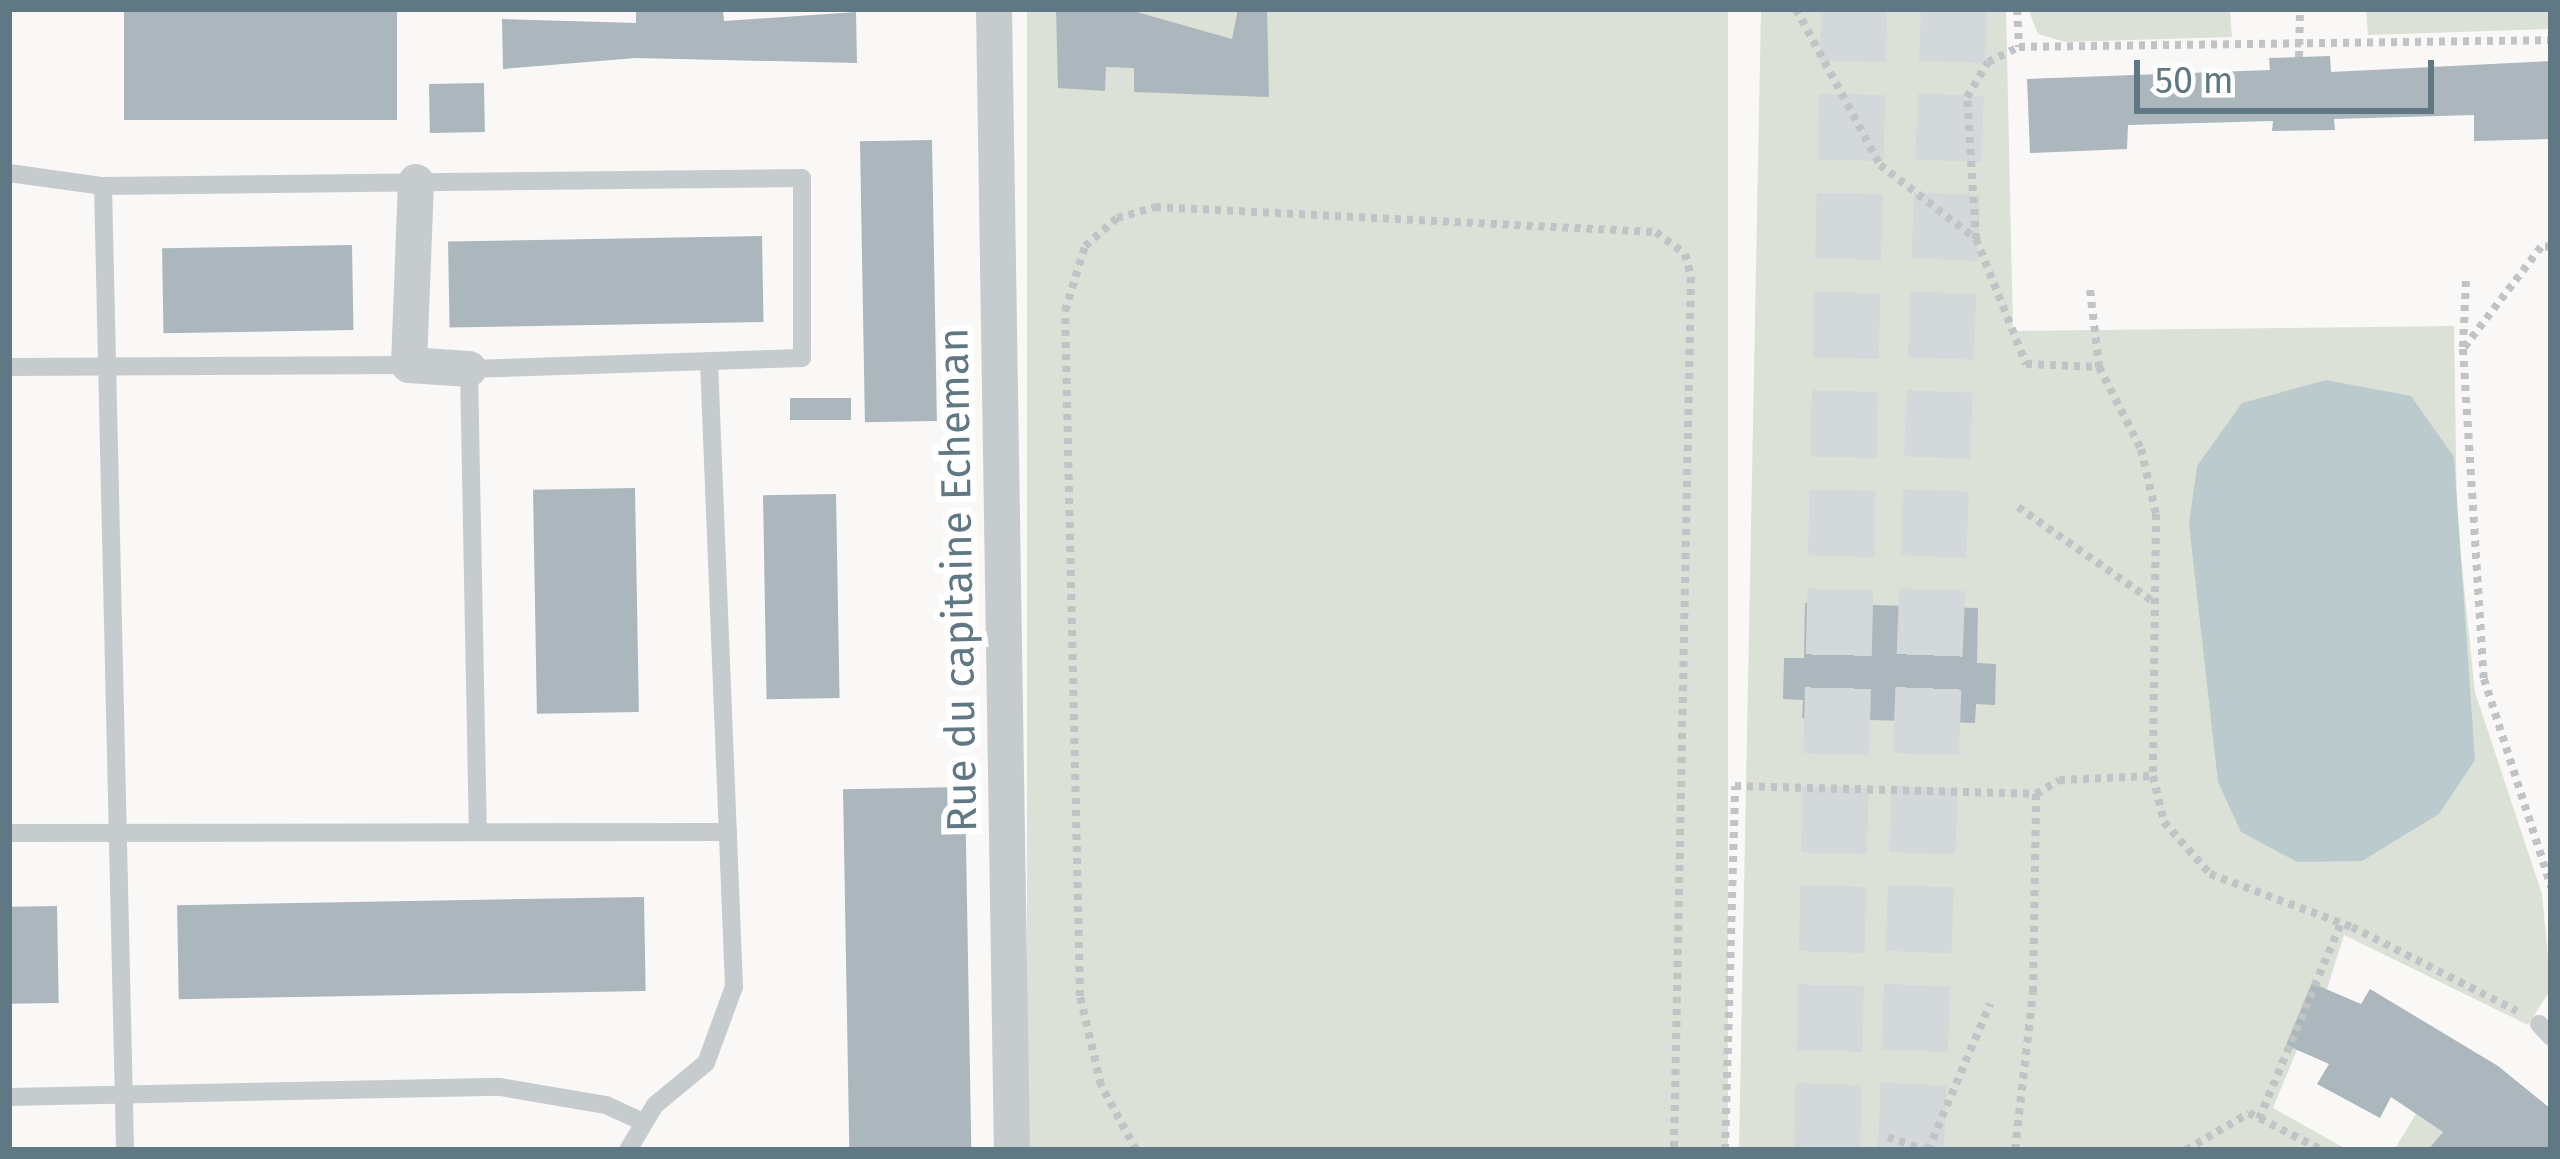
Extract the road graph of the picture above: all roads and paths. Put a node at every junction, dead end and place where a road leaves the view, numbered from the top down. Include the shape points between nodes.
1 (994, 9) edge
2 (1796, 9) edge
3 (2017, 9) edge
4 (2300, 9) edge
5 (2551, 40) edge
6 (2299, 45) junction
7 (2018, 47) junction
8 (2299, 57) dead end
9 (9, 173) edge
10 (416, 182) junction
11 (103, 186) junction
12 (1976, 239) junction
13 (2551, 247) edge
14 (2466, 281) dead end
15 (2090, 290) dead end
16 (2463, 349) junction
17 (107, 363) junction
18 (709, 363) junction
19 (409, 365) junction
20 (9, 367) edge
21 (2099, 367) junction
22 (469, 369) junction
23 (2018, 507) dead end
24 (2154, 602) junction
25 (2153, 776) junction
26 (2036, 794) junction
27 (478, 831) junction
28 (118, 832) junction
29 (728, 832) junction
30 (9, 833) edge
31 (2551, 887) edge
32 (2341, 923) junction
33 (1990, 1004) dead end
34 (2545, 1031) edge
35 (124, 1095) junction
36 (9, 1097) edge
37 (2259, 1119) junction
38 (643, 1122) junction
39 (1888, 1137) dead end
40 (125, 1150) edge
41 (628, 1150) edge
42 (1012, 1150) edge
43 (1136, 1150) edge
44 (1674, 1150) edge
45 (1725, 1150) edge
46 (1927, 1150) edge
47 (2014, 1150) edge
48 (2186, 1150) edge
49 (2322, 1150) edge

1 - 42 street, Rue du capitaine Echeman
2 - 12 path via 1880,164
3 - 7 path
4 - 6 path
5 - 6 path
6 - 7 path
6 - 8 path
7 - 12 path via 1988,62 1967,97
9 - 11 lane
10 - 11 lane
10 - 18 lane via 802,178 802,358
10 - 19 street
11 - 17 lane
12 - 21 path via 2026,364
13 - 16 path via 2540,247
14 - 16 path
15 - 21 path
16 - 31 path via 2484,679
17 - 19 lane
17 - 20 lane
17 - 28 lane
18 - 22 lane
18 - 29 lane
19 - 22 street
21 - 24 path via 2141,449 2156,514
22 - 27 lane
23 - 24 path
24 - 25 path
25 - 26 path via 2059,779
25 - 32 path via 2164,822 2210,874
26 - 45 path via 1735,786
26 - 47 path via 2033,992
27 - 28 lane
27 - 29 lane
28 - 30 lane
28 - 35 lane
29 - 38 lane via 729,1017 706,1063
32 - 34 path
32 - 37 path
33 - 46 path
35 - 36 lane
35 - 38 lane via 500,1087 606,1105
35 - 40 lane
37 - 48 path via 2248,1113
37 - 49 path
38 - 41 lane
39 - 46 path
43 - 44 path via 1101,1085 1080,996 1065,311 1085,246 1117,218 1155,207 1656,232 1685,254 1691,277

